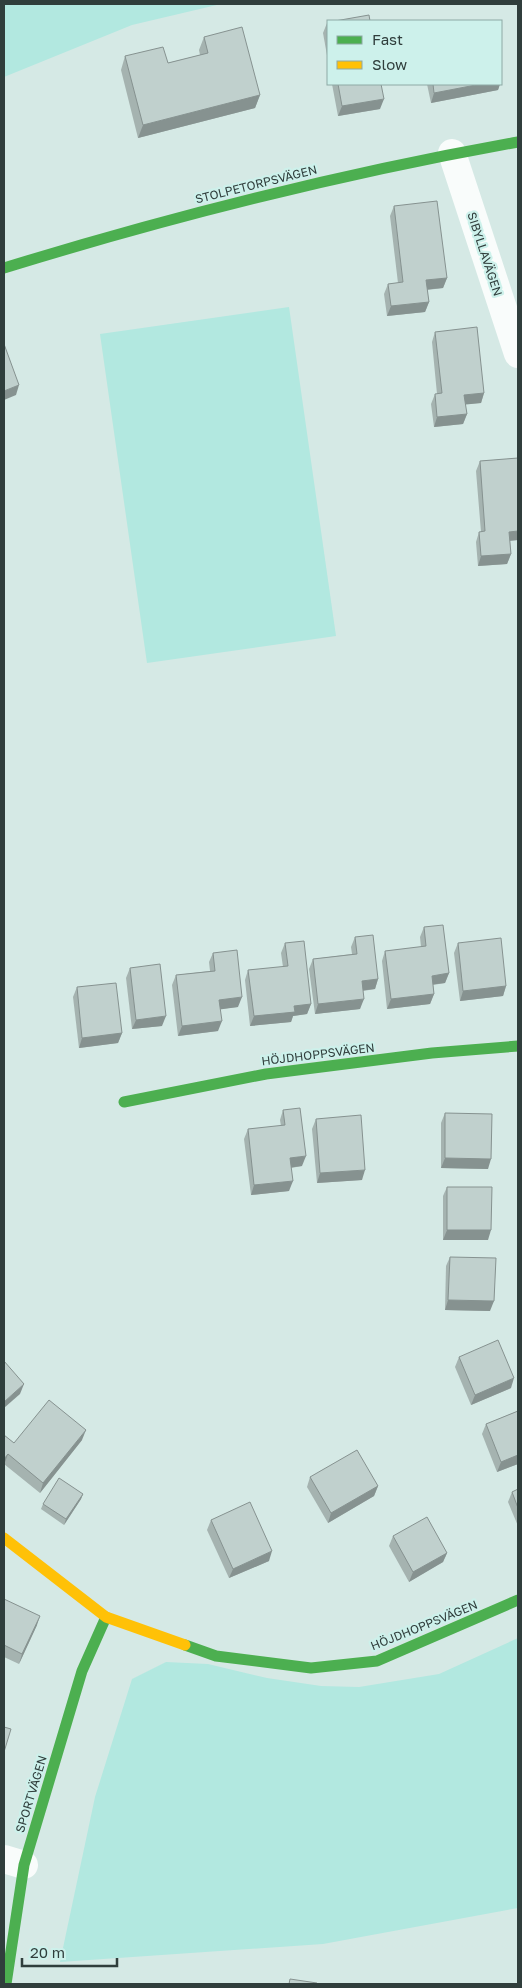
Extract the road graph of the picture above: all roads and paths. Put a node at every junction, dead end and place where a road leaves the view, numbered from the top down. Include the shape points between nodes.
1 (518, 142) edge
2 (452, 153) junction
3 (4, 268) edge
4 (518, 354) edge
5 (518, 1046) edge
6 (124, 1102) dead end
7 (4, 1538) edge
8 (518, 1600) edge
9 (106, 1617) junction
10 (14, 1862) edge
11 (6, 1984) edge

1 - 2 street, STOLPETORPSVÄGEN
2 - 3 street, STOLPETORPSVÄGEN via 179,217
2 - 4 street, SIBYLLAVÄGEN
5 - 6 street, HÖJDHOPPSVÄGEN via 432,1053 266,1074
7 - 9 street, HÖJDHOPPSVÄGEN
8 - 9 street, HÖJDHOPPSVÄGEN via 377,1661 311,1668 216,1656
9 - 10 street, SPORTVÄGEN via 82,1672
10 - 11 street, SPORTVÄGEN

